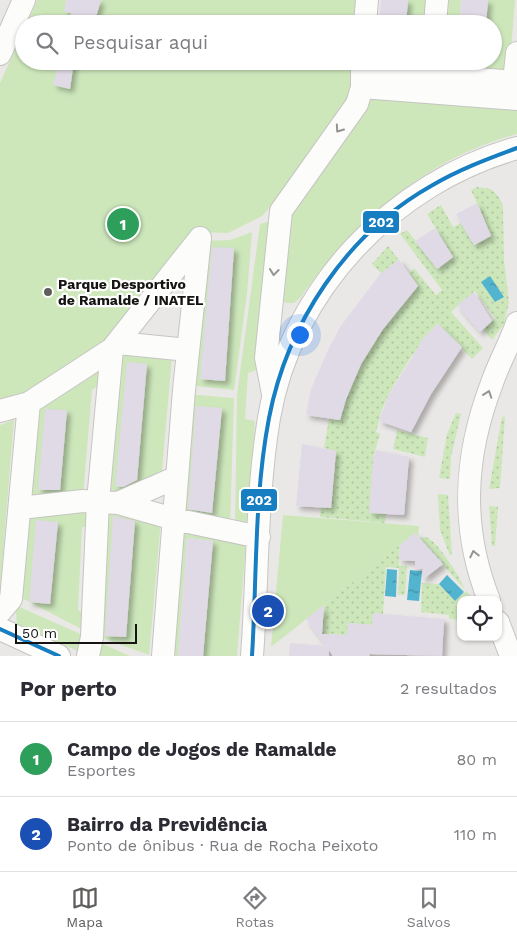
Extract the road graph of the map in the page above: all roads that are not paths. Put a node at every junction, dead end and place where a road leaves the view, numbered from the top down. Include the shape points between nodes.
1 (24, 0) edge
2 (367, 0) edge
3 (437, 0) edge
4 (366, 15) edge
5 (436, 15) edge
6 (7, 20) edge
7 (517, 53) edge
8 (0, 54) edge
9 (362, 72) edge
10 (431, 76) edge
11 (516, 88) edge
12 (517, 148) edge
13 (272, 297) junction
14 (308, 310) junction
15 (517, 323) edge
16 (115, 346) junction
17 (188, 350) junction
18 (274, 398) junction
19 (29, 403) junction
20 (0, 411) edge
21 (177, 477) junction
22 (108, 502) junction
23 (20, 508) junction
24 (174, 519) junction
25 (259, 537) junction
26 (488, 596) edge
27 (0, 612) edge
28 (0, 629) edge
29 (502, 632) edge
30 (59, 656) edge
31 (88, 656) edge
32 (163, 656) edge
33 (252, 656) edge
34 (511, 656) edge

1 - 6 street
2 - 4 street
3 - 5 street
6 - 8 street
7 - 11 street
9 - 10 street
9 -> 13 street via 357,104 281,211
10 - 11 street
12 - 14 street via 491,155 441,178 382,219 344,258
13 - 14 street via 280,311
13 - 18 street via 266,358
14 - 18 street via 286,359
26 -> 15 street via 469,532 472,452 492,381
16 - 17 street
16 - 17 street via 200,238
16 - 19 street
16 - 22 street
17 - 21 street
18 - 25 street via 265,452
19 - 20 street
19 - 23 street
21 - 22 street
21 - 24 street
22 - 23 street
22 - 24 street
22 - 31 street
23 - 27 street via 11,599
24 - 25 street
24 - 32 street
25 - 33 street
28 - 30 street
29 - 34 street

